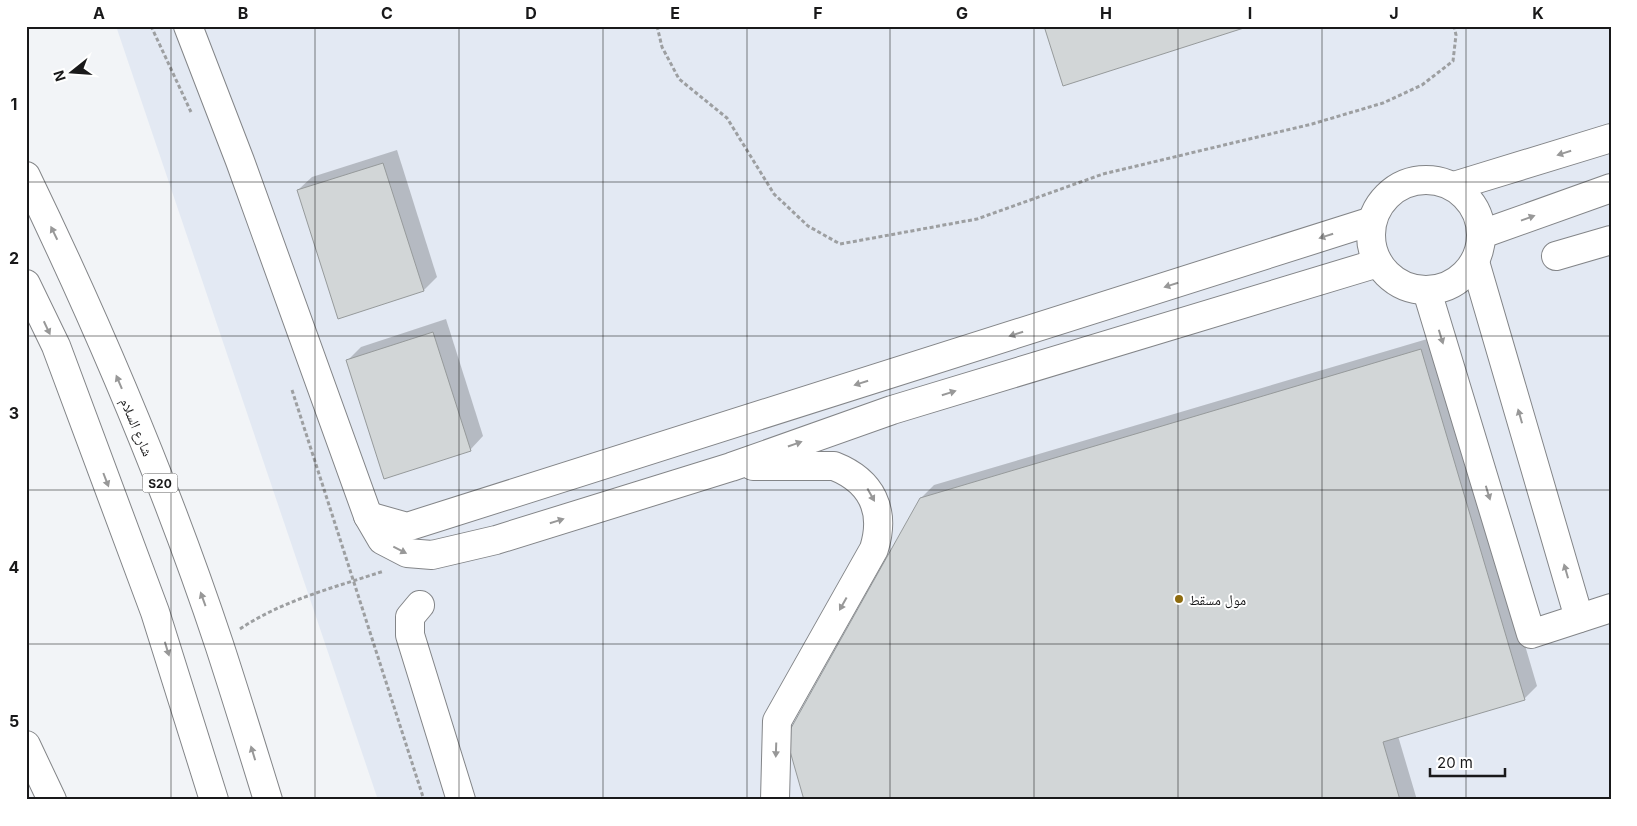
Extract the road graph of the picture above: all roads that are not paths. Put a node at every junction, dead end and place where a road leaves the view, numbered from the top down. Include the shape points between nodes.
1 (194, 28) edge
2 (1611, 138) edge
3 (26, 176) edge
4 (1454, 186) junction
5 (1611, 188) edge
6 (1372, 221) junction
7 (1482, 234) junction
8 (1611, 240) edge
9 (1556, 256) dead end
10 (1475, 262) junction
11 (1378, 263) junction
12 (26, 284) edge
13 (1427, 291) junction
14 (731, 467) junction
15 (368, 516) junction
16 (420, 605) dead end
17 (1611, 608) edge
18 (1579, 618) junction
19 (26, 745) edge
20 (52, 800) edge
21 (214, 800) edge
22 (268, 800) edge
23 (461, 800) edge
24 (774, 800) edge

1 - 15 main road
2 -> 4 main road
22 -> 3 main road, شارع السلام / S20 via 219,644 160,480 72,270
4 - 6 main road via 1426,179 1411,181 1387,196
4 - 7 main road via 1474,206
7 -> 5 main road
6 - 11 main road via 1371,235
6 -> 15 main road via 407,527
7 - 10 main road
8 - 9 main road
10 - 13 main road via 1455,283
18 -> 10 main road
11 - 13 main road via 1399,283
14 -> 11 main road via 892,410
12 -> 21 main road via 56,346 155,612
13 -> 18 main road via 1531,634
15 -> 14 main road via 382,540 407,553 432,555 496,540
14 -> 24 main road via 834,466 856,476 865,485 879,520 874,549 777,721
16 - 23 main road via 410,617 410,635
17 - 18 main road
19 - 20 main road

